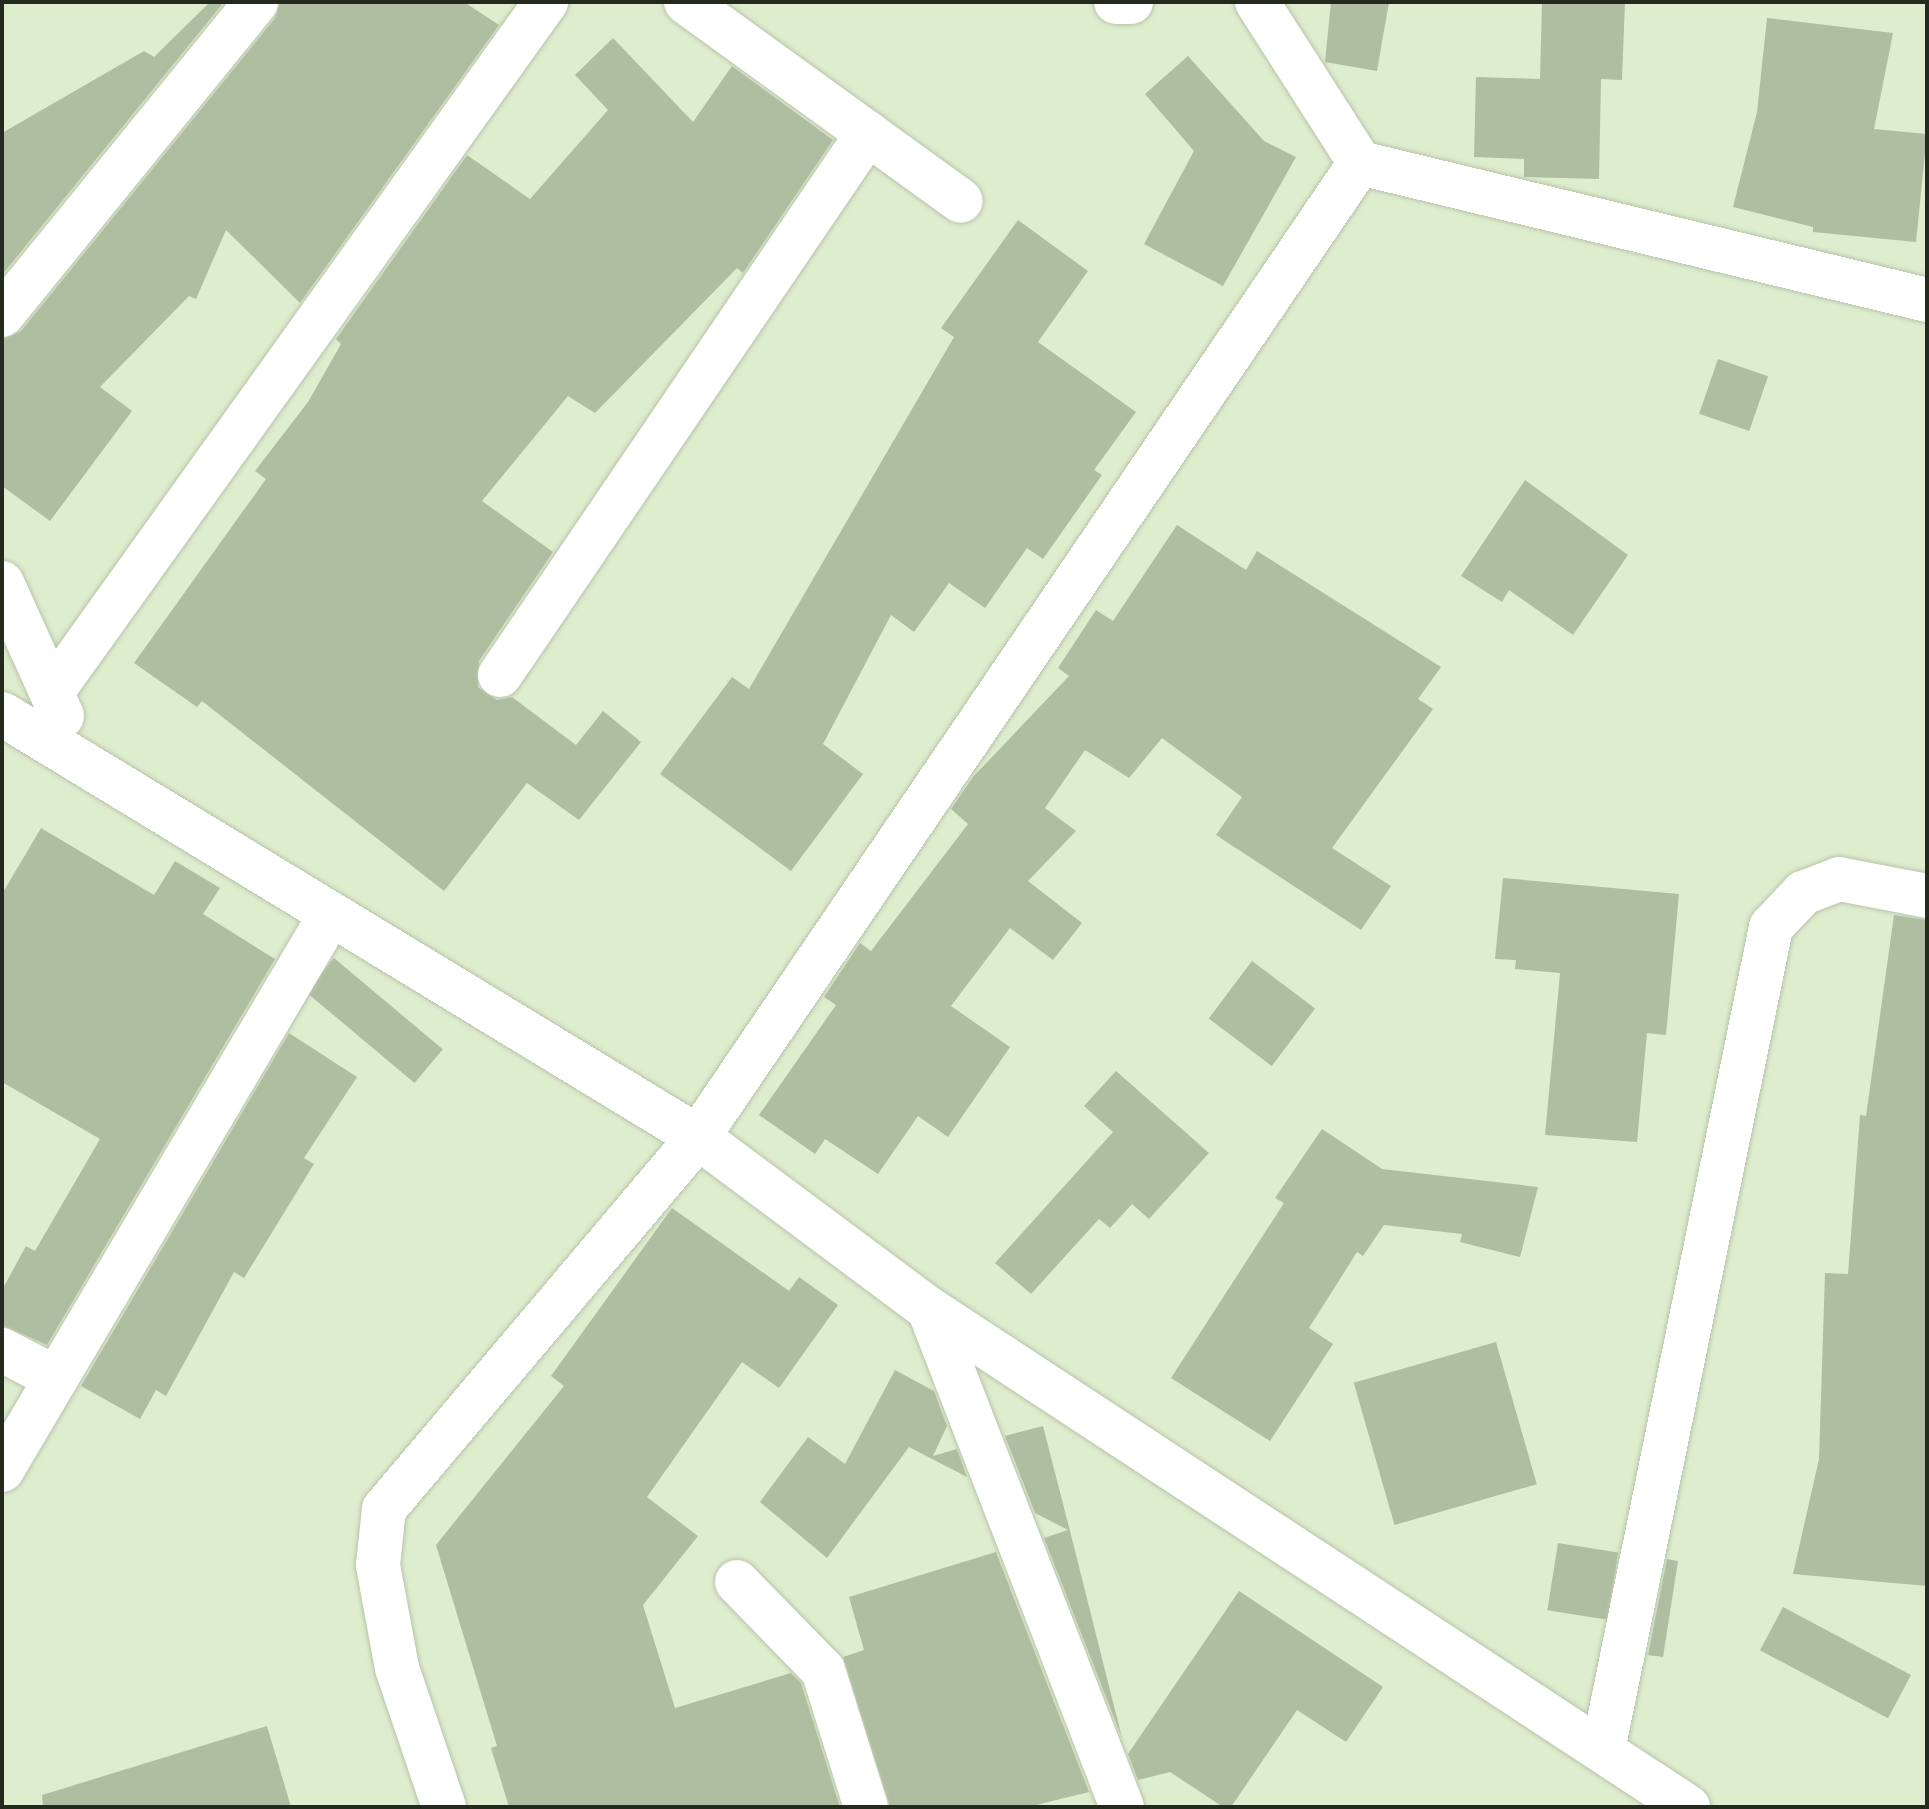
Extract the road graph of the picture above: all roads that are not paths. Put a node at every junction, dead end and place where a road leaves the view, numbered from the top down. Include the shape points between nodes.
1 (256, 2) edge
2 (546, 2) edge
3 (686, 2) edge
4 (1116, 2) edge
5 (1131, 2) edge
6 (1257, 2) edge
7 (868, 133) junction
8 (1360, 163) junction
9 (961, 201) dead end
10 (1927, 300) edge
11 (2, 315) edge
12 (2, 583) edge
13 (500, 675) dead end
14 (52, 692) junction
15 (2, 714) edge
16 (80, 763) junction
17 (1927, 896) edge
18 (329, 917) junction
19 (698, 1137) junction
20 (929, 1309) junction
21 (2, 1350) edge
22 (56, 1378) junction
23 (2, 1470) edge
24 (737, 1582) dead end
25 (1603, 1750) junction
26 (444, 1807) edge
27 (866, 1807) edge
28 (1122, 1807) edge
29 (1688, 1807) edge

1 - 11 street
2 - 14 street
3 - 7 street
4 - 5 street
6 - 8 street
7 - 9 street
7 - 13 street
8 - 10 street
8 - 19 street
12 - 14 street
14 - 16 street
15 - 16 street
16 - 18 street
17 - 25 street via 1839,879 1803,893 1771,927
18 - 19 street
18 - 22 street
19 - 20 street
19 - 26 street via 384,1509 378,1565 397,1668
20 - 25 street
20 - 28 street
21 - 22 street
22 - 23 street
24 - 27 street via 823,1670
25 - 29 street

